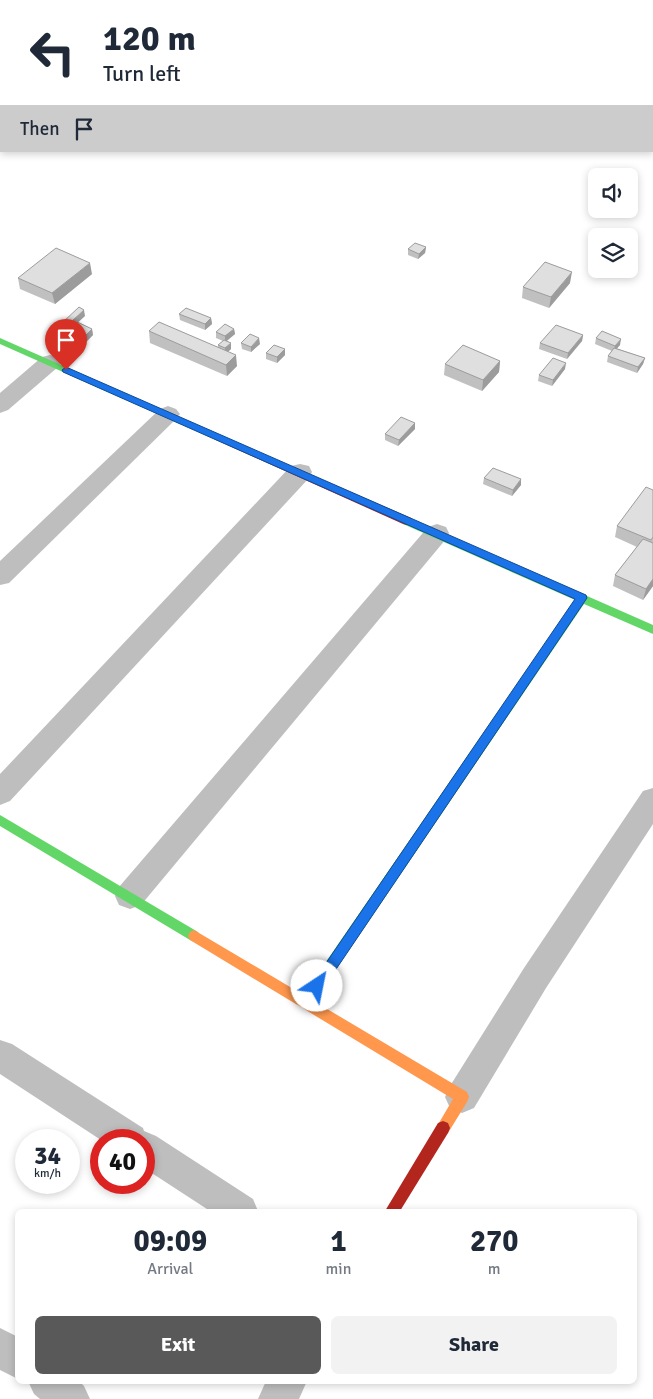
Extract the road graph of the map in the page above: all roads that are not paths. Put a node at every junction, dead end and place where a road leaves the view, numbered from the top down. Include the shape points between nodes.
1 (0, 341) edge
2 (50, 362) junction
3 (0, 405) edge
4 (168, 414) junction
5 (300, 472) junction
6 (436, 533) junction
7 (0, 576) edge
8 (582, 598) junction
9 (653, 630) edge
10 (0, 793) edge
11 (653, 800) edge
12 (0, 820) edge
13 (130, 896) junction
14 (306, 1002) junction
15 (0, 1055) edge
16 (462, 1096) junction
17 (114, 1129) edge
18 (155, 1155) edge
19 (238, 1209) edge
20 (393, 1209) edge
21 (0, 1347) edge
22 (15, 1358) edge
23 (50, 1384) edge
24 (286, 1384) edge
25 (71, 1399) edge
26 (277, 1399) edge

1 - 2 street
2 - 3 street
2 - 4 street
4 - 5 street
4 - 7 street
5 - 6 street
5 - 10 street
6 - 8 street
6 - 13 street
8 - 9 street
8 - 14 street
11 - 16 street via 535,978
12 - 13 street
13 - 14 street
14 - 16 street
15 - 17 street
16 - 20 street
18 - 19 street
21 - 22 street
23 - 25 street
24 - 26 street

